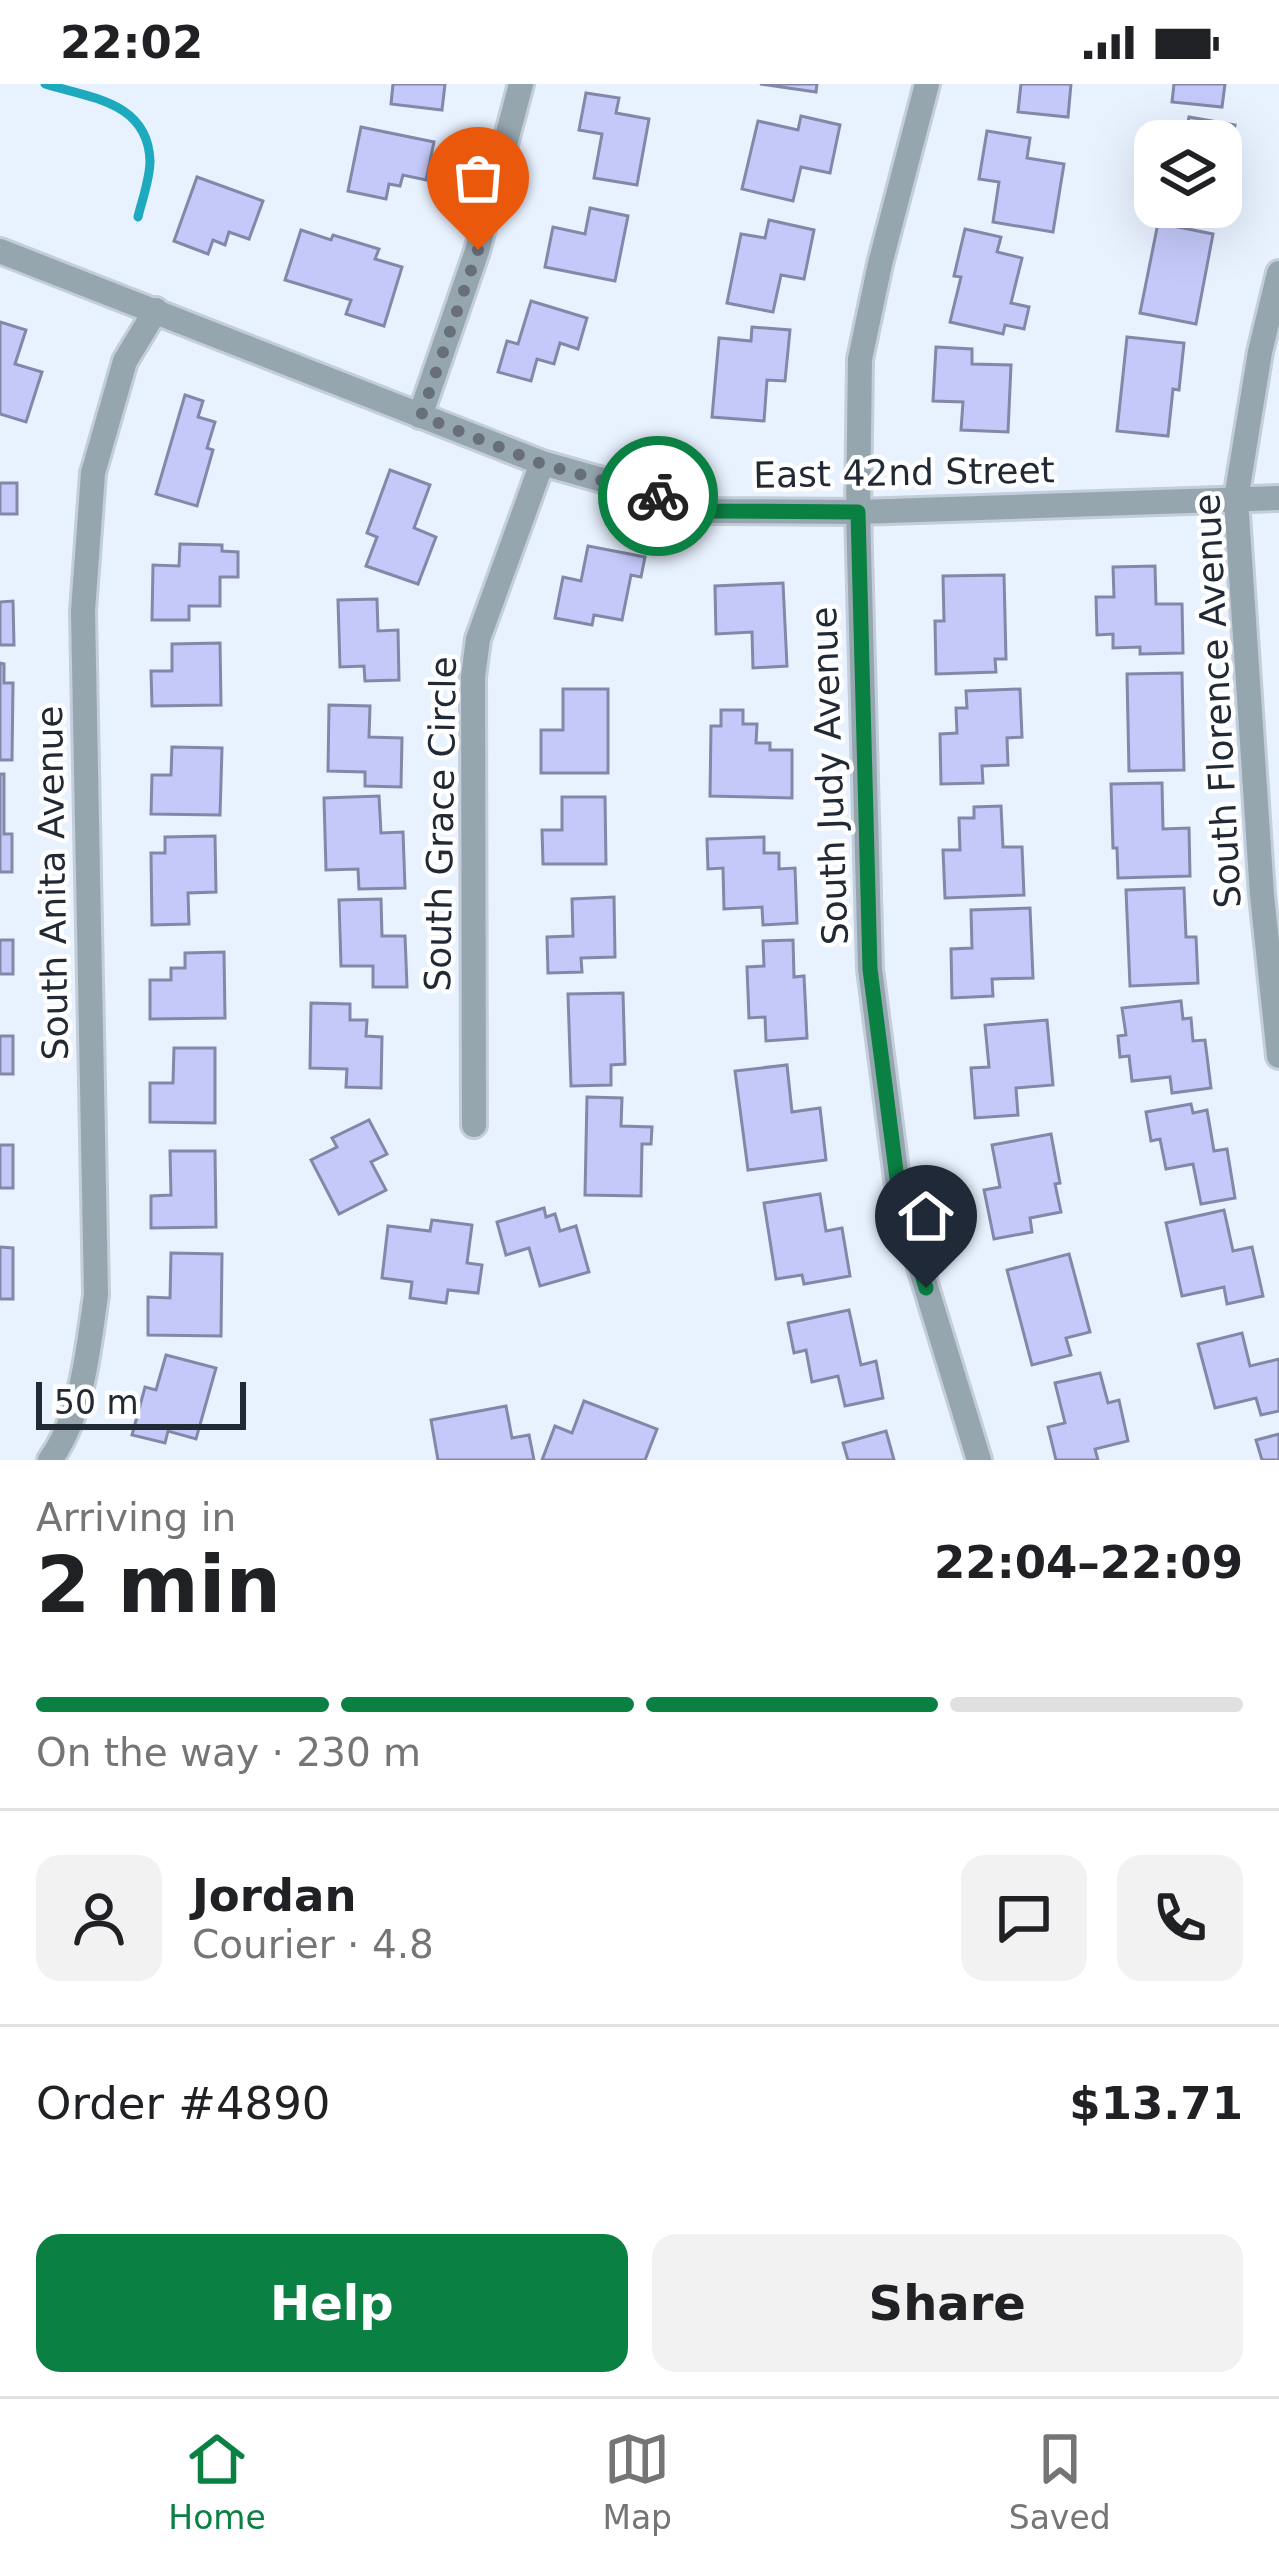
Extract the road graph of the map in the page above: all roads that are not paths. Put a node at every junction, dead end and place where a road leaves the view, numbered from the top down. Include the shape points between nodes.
1 (521, 84) edge
2 (927, 84) edge
3 (0, 251) edge
4 (1279, 273) edge
5 (156, 310) junction
6 (421, 416) junction
7 (542, 464) junction
8 (1279, 497) edge
9 (1236, 499) junction
10 (858, 512) junction
11 (1279, 1056) edge
12 (474, 1125) dead end
13 (50, 1460) edge
14 (979, 1460) edge

1 - 6 street via 478,250
2 - 10 street, South Judy Avenue via 860,359
3 - 5 street, East 42nd Street
4 - 9 street, South Florence Avenue
5 - 6 street, East 42nd Street
5 - 13 street, South Anita Avenue via 125,361 93,473 83,611 96,1295 71,1419
6 - 7 street, East 42nd Street
7 - 10 street, East 42nd Street via 713,511
7 - 12 street, South Grace Circle via 478,639 473,677
8 - 9 street, East 42nd Street
9 - 10 street, East 42nd Street
9 - 11 street, South Florence Avenue
10 - 14 street, South Judy Avenue via 870,969 883,1081 900,1202

